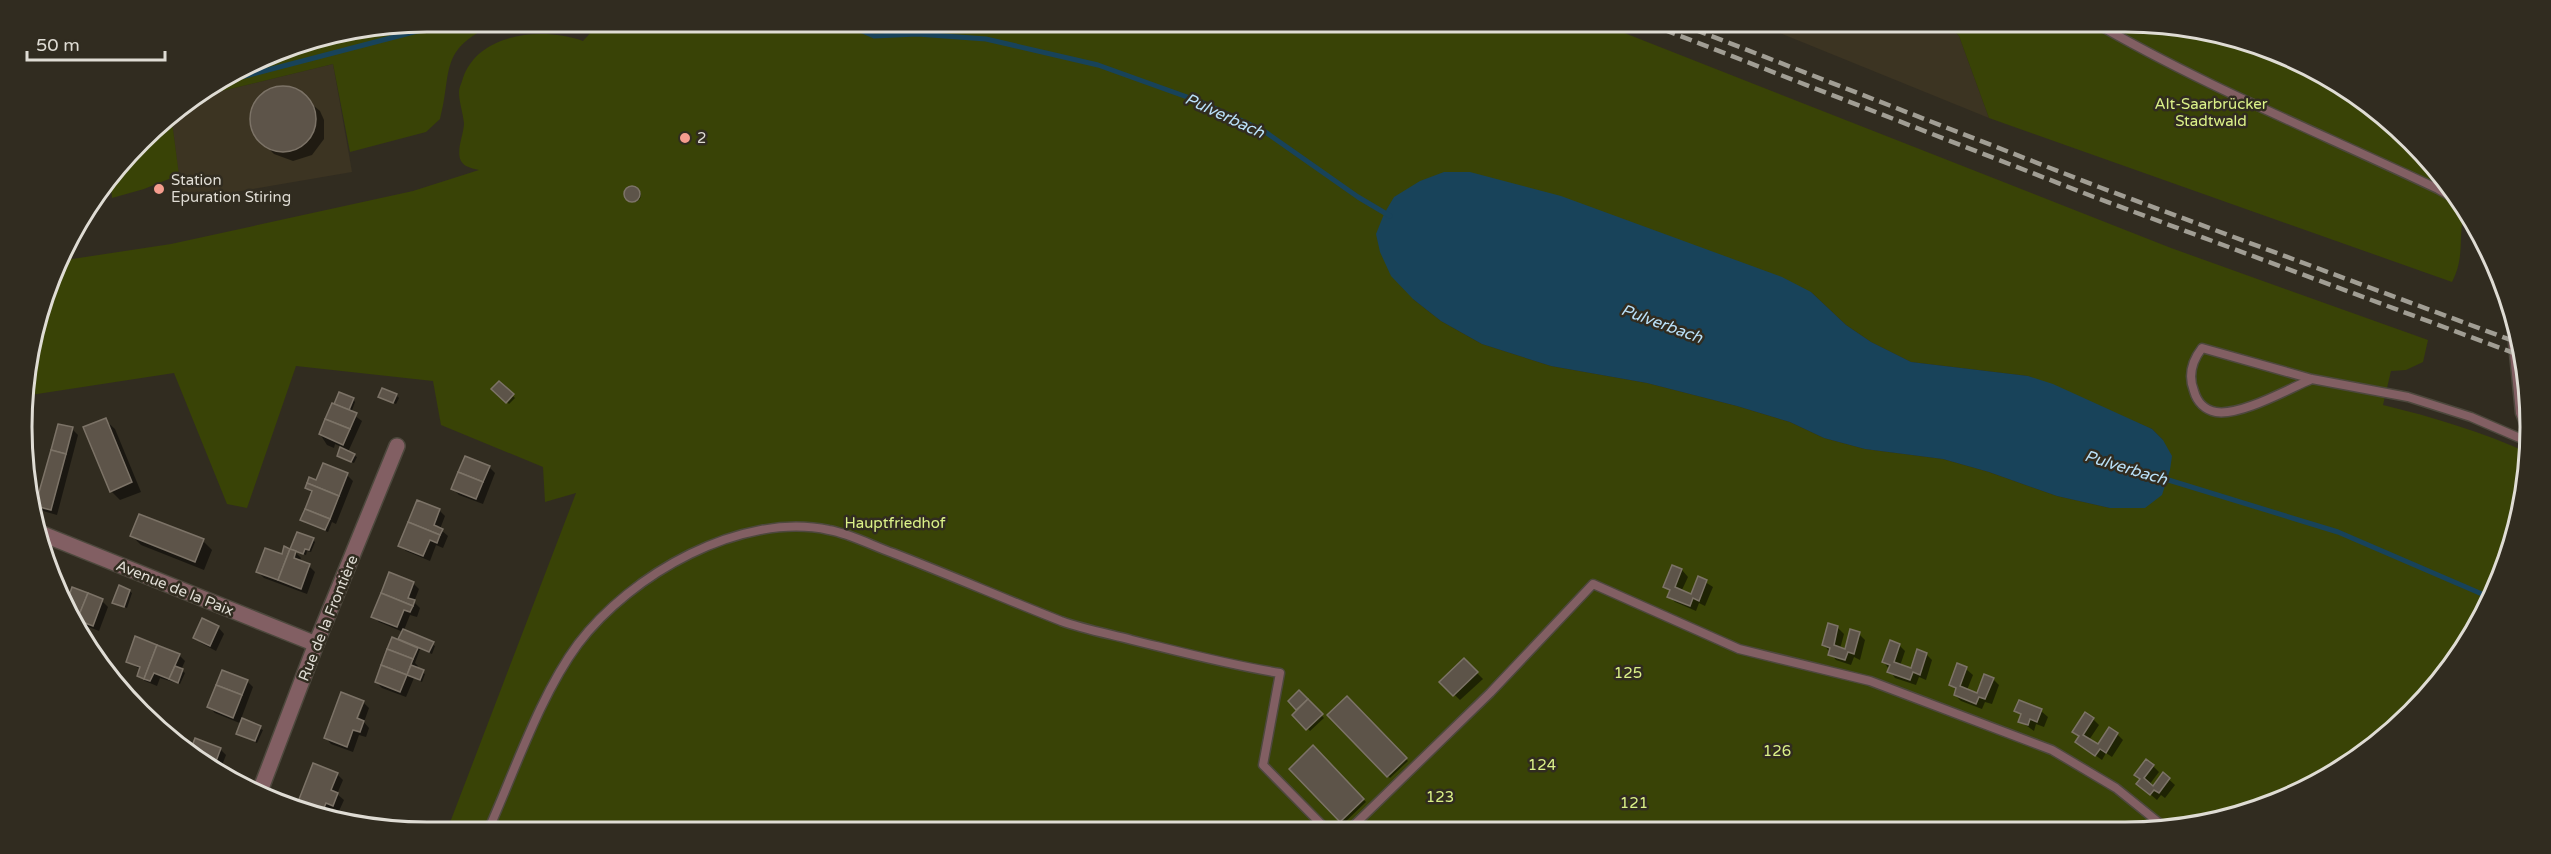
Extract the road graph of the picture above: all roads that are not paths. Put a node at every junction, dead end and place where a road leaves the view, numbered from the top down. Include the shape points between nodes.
1 (2111, 32) edge
2 (2442, 191) edge
3 (2312, 379) junction
4 (2517, 387) edge
5 (2519, 404) edge
6 (2520, 438) edge
7 (397, 446) dead end
8 (47, 536) edge
9 (316, 644) junction
10 (262, 786) edge
11 (2157, 821) edge
12 (492, 822) edge
13 (1319, 822) edge
14 (1357, 822) edge

1 - 2 lane
3 - 3 lane via 2202,348 2190,373 2197,399 2205,409 2216,412 2241,409
3 - 6 lane via 2408,397
4 - 5 lane
7 - 9 street, Rue de la Frontière
8 - 9 street, Avenue de la Paix
9 - 10 street, Rue de la Frontière
11 - 14 lane via 2116,788 2052,750 1870,681 1739,649 1593,584 1490,693
12 - 13 lane via 558,674 579,643 612,608 673,562 724,540 787,526 831,530 1064,622 1227,664 1280,673 1263,765

